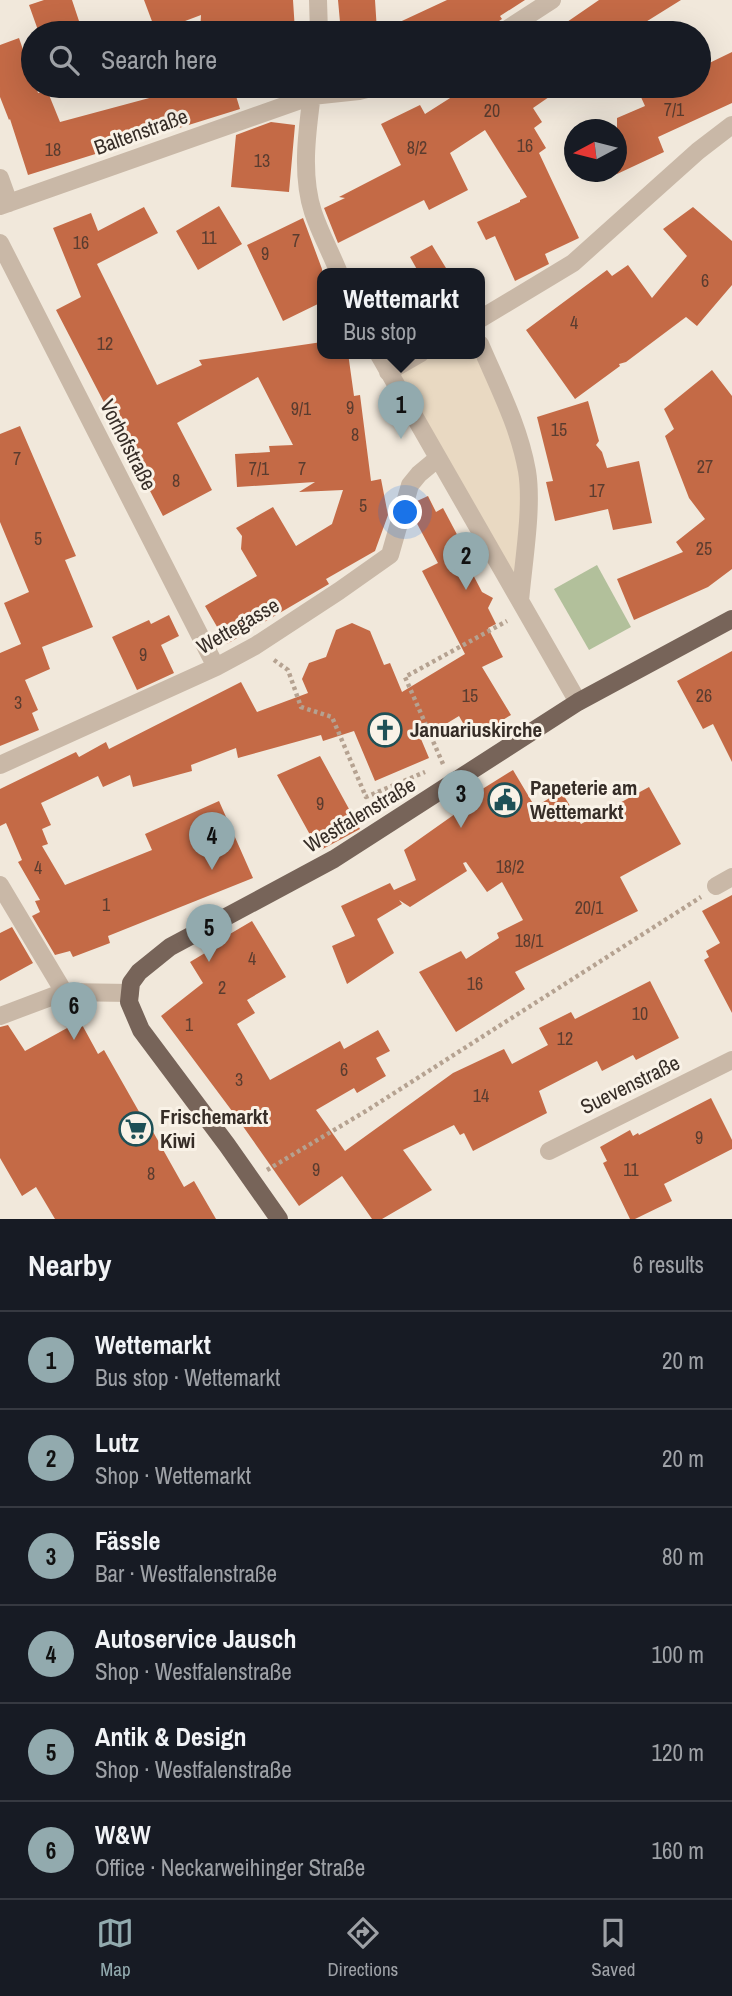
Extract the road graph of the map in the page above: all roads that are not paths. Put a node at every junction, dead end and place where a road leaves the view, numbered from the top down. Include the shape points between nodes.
1 (318, 0) edge
2 (552, 0) edge
3 (319, 21) edge
4 (520, 21) edge
5 (294, 98) edge
6 (312, 98) edge
7 (732, 125) edge
8 (0, 178) edge
9 (5, 204) edge
10 (0, 243) edge
11 (338, 268) edge
12 (485, 316) edge
13 (485, 356) edge
14 (381, 359) edge
15 (411, 359) edge
16 (388, 372) junction
17 (437, 459) junction
18 (523, 606) junction
19 (732, 619) edge
20 (216, 667) junction
21 (578, 702) junction
22 (0, 765) edge
23 (732, 877) edge
24 (0, 885) edge
25 (716, 887) road end
26 (64, 992) junction
27 (130, 993) junction
28 (0, 1016) edge
29 (732, 1060) edge
30 (549, 1151) dead end
31 (279, 1219) edge

1 - 3 street
2 - 4 street
5 - 9 street, Baltenstraße
6 - 11 street via 307,183 313,211
7 - 12 street via 573,263
8 - 9 street
10 - 20 street, Vorhofstraße
13 - 18 street via 514,423 527,473
14 - 16 street
15 - 16 street
16 - 17 street
17 - 18 street
17 - 20 street, Wettegasse via 410,485 390,555
18 - 21 street
19 - 21 main road, Westfalenstraße
20 - 22 street, Wettegasse
21 - 27 main road, Westfalenstraße via 334,859 170,947 139,972
23 - 25 street
24 - 26 street
26 - 27 street
26 - 28 street
27 - 31 main road via 129,1002 141,1030
29 - 30 street, Suevenstraße

